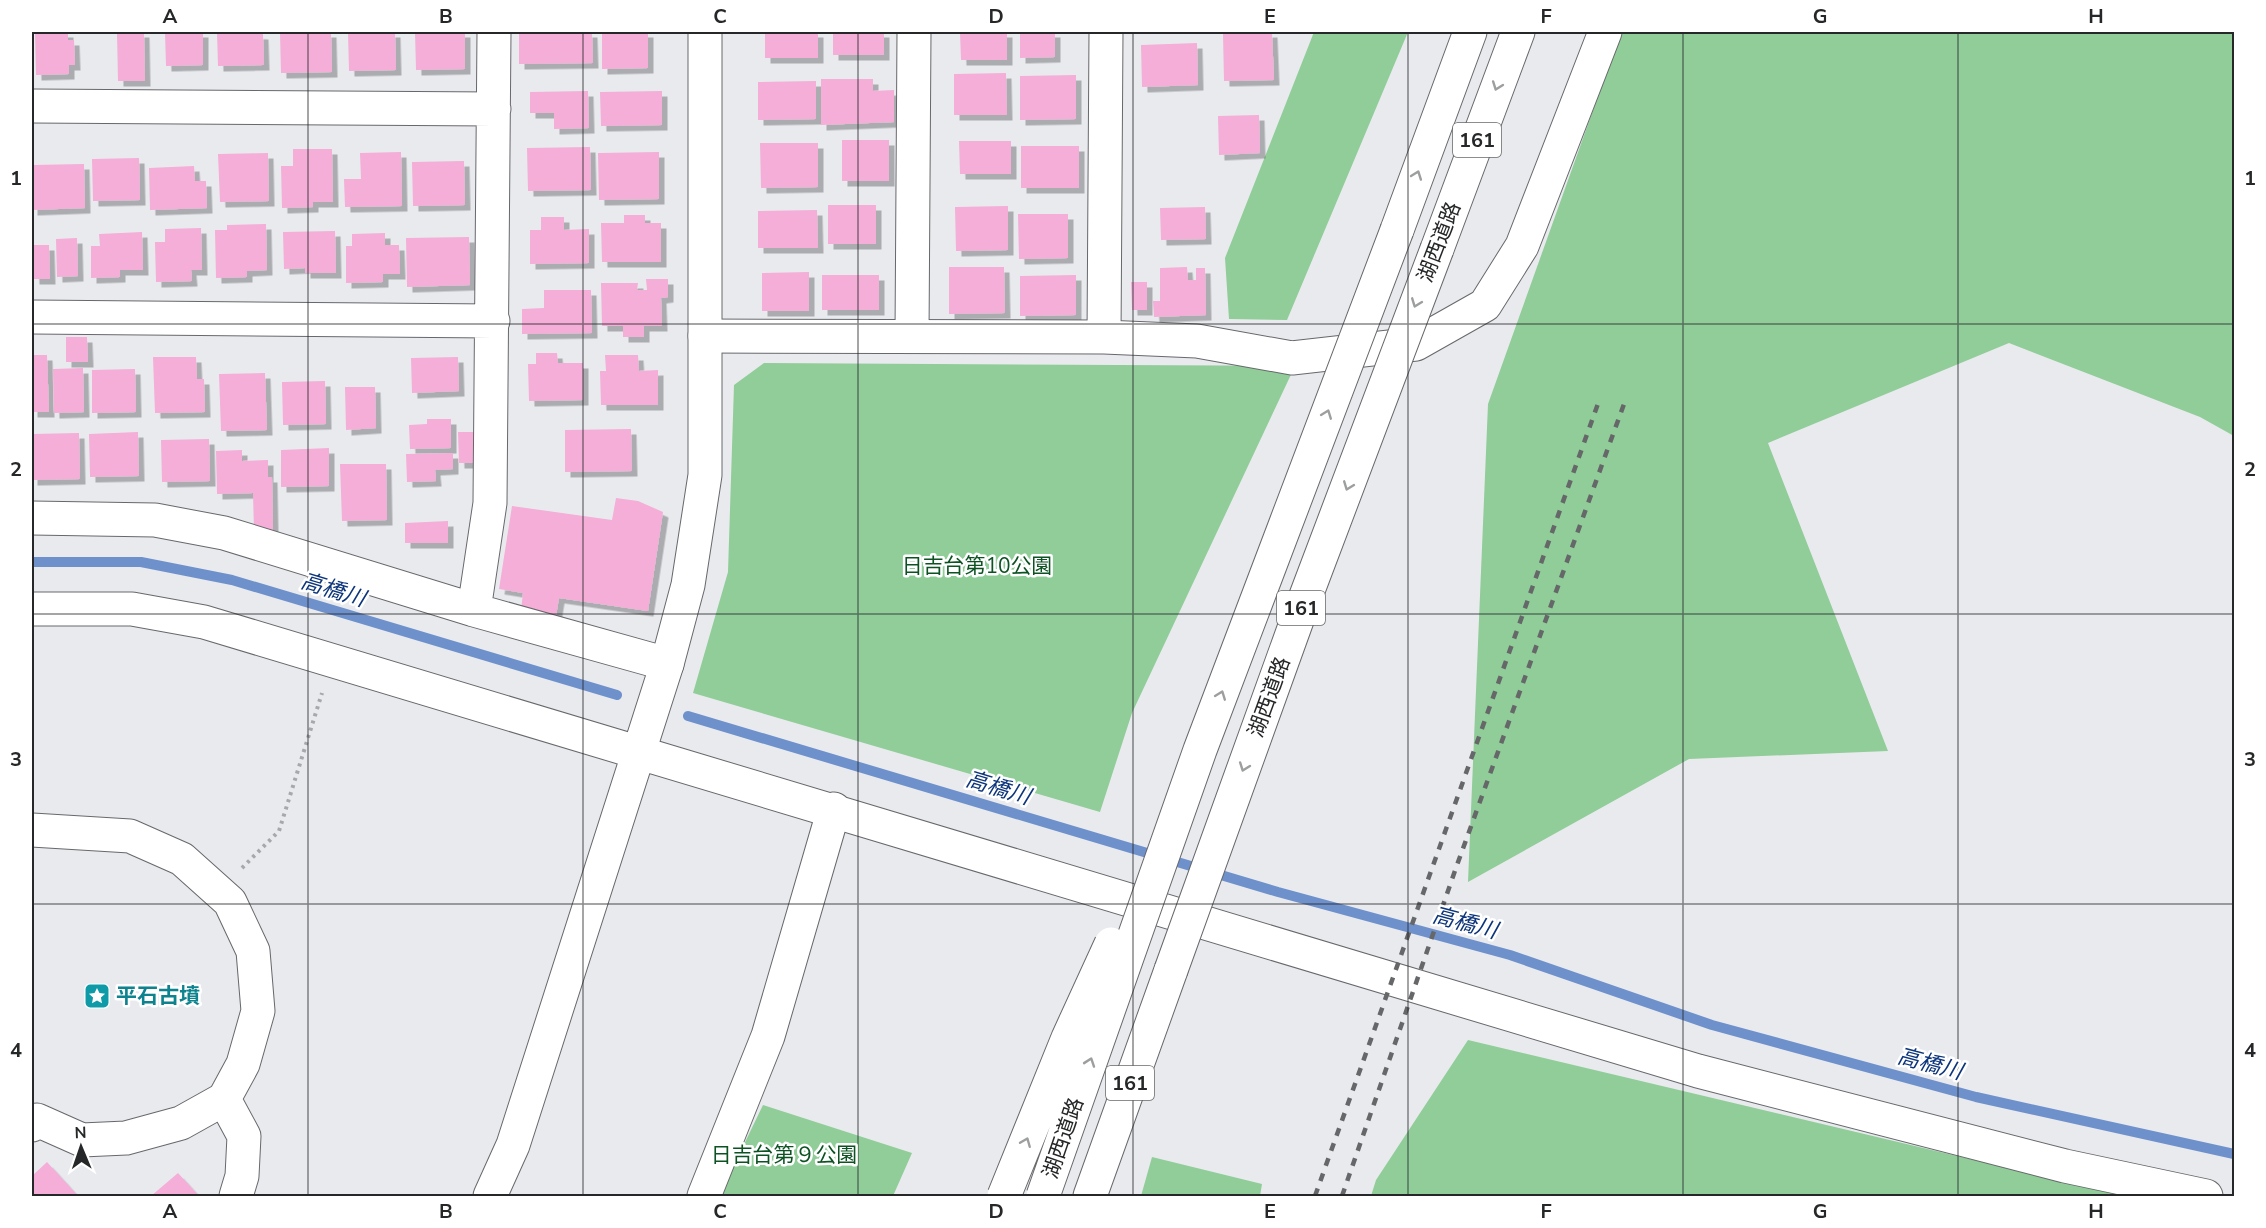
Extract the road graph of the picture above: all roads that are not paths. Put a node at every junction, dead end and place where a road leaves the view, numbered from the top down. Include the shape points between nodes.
1 (494, 32) edge
2 (705, 32) edge
3 (914, 32) edge
4 (1106, 32) edge
5 (1470, 32) edge
6 (1518, 32) edge
7 (1605, 32) edge
8 (32, 106) edge
9 (494, 109) junction
10 (32, 317) edge
11 (493, 321) junction
12 (705, 336) junction
13 (912, 336) junction
14 (1104, 337) junction
15 (32, 518) edge
16 (32, 609) edge
17 (474, 610) junction
18 (667, 664) junction
19 (1200, 750) junction
20 (638, 752) junction
21 (834, 809) junction
22 (32, 830) edge
23 (1171, 970) junction
24 (224, 1099) junction
25 (32, 1125) edge
26 (236, 1197) edge
27 (490, 1197) edge
28 (704, 1197) edge
29 (1004, 1197) edge
30 (1043, 1197) edge
31 (1090, 1197) edge
32 (1110, 1197) edge
33 (2206, 1197) edge

1 - 9 main road
2 - 12 main road
3 - 13 main road
4 - 14 main road
19 -> 5 main road, 湖西道路 / 161, bridge
6 -> 23 main road, 湖西道路 / 161, bridge via 1301,609
7 - 14 main road via 1522,246 1485,305 1416,344 1292,358 1197,341
8 - 9 main road
9 - 11 main road
10 - 11 main road
11 - 17 main road via 490,503
12 - 13 main road
12 - 18 main road via 705,475 688,585
13 - 14 main road
15 - 17 main road via 155,520 224,533
16 - 20 main road via 132,609 204,622
17 - 18 main road
18 - 20 main road
29 -> 19 main road, bridge via 1068,1038
30 -> 19 main road, 湖西道路 / 161, bridge
20 - 21 main road
20 - 27 main road via 513,1145
21 - 28 main road via 768,1036
21 - 33 main road via 1698,1071 2065,1166
22 - 24 main road via 130,836 182,859 230,902 253,951 258,1011 243,1064
23 - 31 main road, 湖西道路 / 161
23 - 32 main road
24 - 25 main road via 181,1123 126,1137 82,1140 37,1120
24 - 26 main road via 244,1136 242,1176

